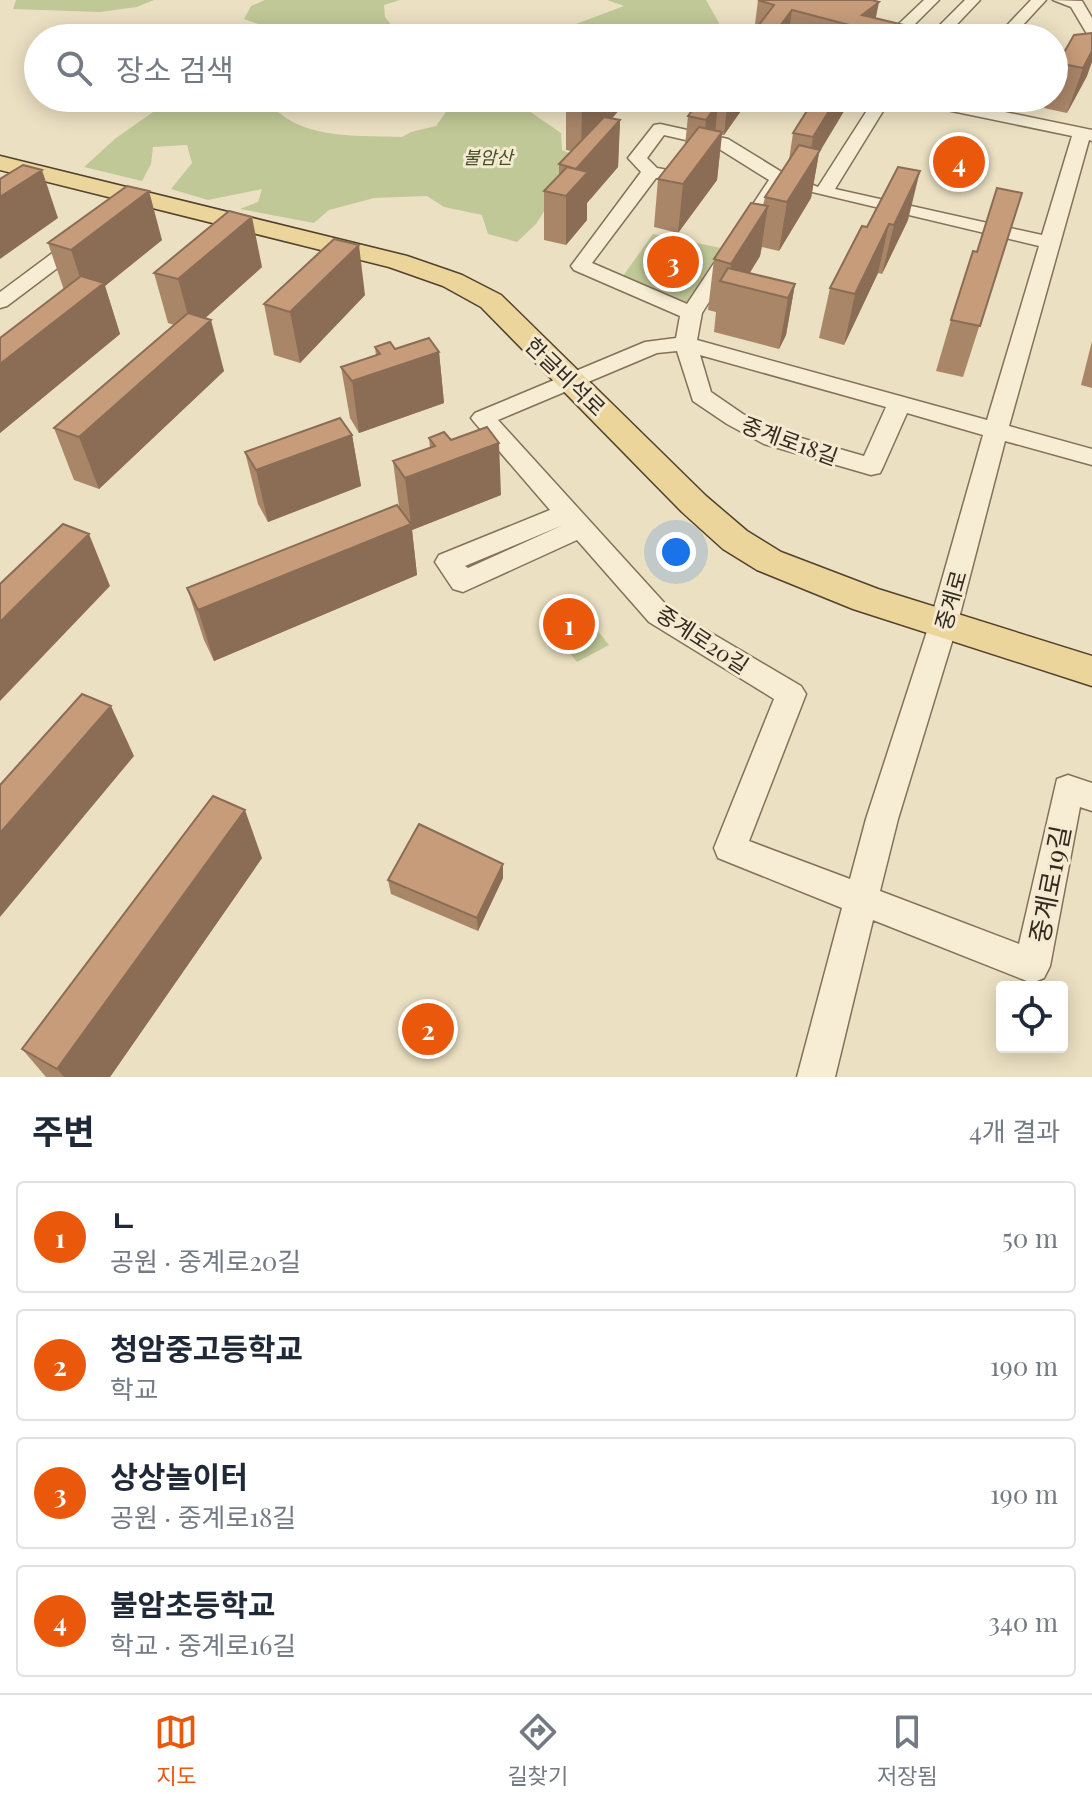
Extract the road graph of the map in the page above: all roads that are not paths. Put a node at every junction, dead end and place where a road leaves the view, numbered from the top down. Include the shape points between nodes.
1 (932, 0) edge
2 (973, 0) edge
3 (1039, 0) edge
4 (1060, 0) edge
5 (1087, 15) edge
6 (907, 24) edge
7 (949, 24) edge
8 (1016, 24) edge
9 (1092, 31) edge
10 (874, 112) edge
11 (1011, 112) edge
12 (1087, 134) edge
13 (0, 163) edge
14 (779, 178) junction
15 (824, 192) junction
16 (137, 197) junction
17 (1050, 243) junction
18 (0, 302) edge
19 (691, 313) junction
20 (686, 344) junction
21 (573, 383) junction
22 (899, 404) junction
23 (995, 433) junction
24 (1092, 457) edge
25 (944, 622) junction
26 (1092, 671) edge
27 (1092, 797) edge
28 (862, 900) junction
29 (816, 1077) edge

1 - 6 street
2 - 7 street
3 - 8 street
4 - 5 street via 1077,4
5 - 9 street
10 - 15 street
11 - 12 street
12 - 17 street, 중계로
13 - 16 main road, 한글비석로
14 - 15 street
14 - 19 street
14 - 19 street via 722,143 660,129 637,158 656,173 581,266
15 - 17 street
16 - 18 street
16 - 21 main road, 한글비석로 via 384,258 476,290
17 - 23 street, 중계로
19 - 20 street
20 - 21 street via 653,347
20 - 22 street
20 - 22 street, 중계로18길 via 701,396 772,438 868,477
21 - 25 main road, 한글비석로 via 735,540 795,572
21 - 28 street, 중계로20길 via 483,418 659,615 791,694 730,848
22 - 23 street
23 - 24 street
23 - 25 street, 중계로
25 - 26 main road, 한글비석로
25 - 28 street, 중계로
27 - 28 street, 중계로19길 via 1068,789 1032,966
28 - 29 street, 중계로

